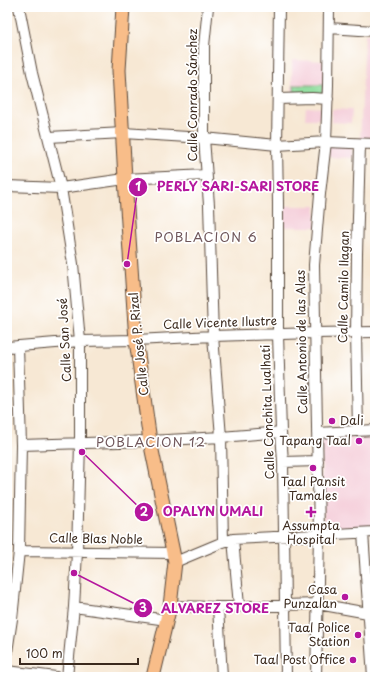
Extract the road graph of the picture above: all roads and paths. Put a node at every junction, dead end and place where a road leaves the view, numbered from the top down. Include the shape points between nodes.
1 (21, 7) edge
2 (123, 7) edge
3 (208, 7) edge
4 (279, 7) edge
5 (329, 7) edge
6 (329, 28) junction
7 (375, 31) edge
8 (278, 99) junction
9 (328, 99) junction
10 (123, 134) junction
11 (49, 137) junction
12 (204, 138) junction
13 (326, 142) junction
14 (360, 144) junction
15 (375, 144) edge
16 (277, 145) junction
17 (206, 175) junction
18 (125, 179) junction
19 (7, 186) edge
20 (61, 188) junction
21 (315, 332) junction
22 (375, 332) edge
23 (356, 333) junction
24 (278, 334) junction
25 (213, 336) junction
26 (136, 340) junction
27 (80, 341) junction
28 (18, 346) junction
29 (7, 347) edge
30 (375, 430) edge
31 (358, 431) junction
32 (281, 432) junction
33 (317, 433) junction
34 (221, 437) junction
35 (150, 441) junction
36 (80, 443) junction
37 (21, 445) junction
38 (318, 461) junction
39 (283, 462) junction
40 (375, 532) edge
41 (363, 533) junction
42 (319, 534) junction
43 (283, 536) junction
44 (233, 539) junction
45 (222, 542) junction
46 (19, 551) junction
47 (77, 552) junction
48 (174, 558) junction
49 (318, 604) junction
50 (170, 606) junction
51 (240, 606) junction
52 (285, 606) junction
53 (74, 607) junction
54 (218, 607) junction
55 (371, 613) edge
56 (167, 620) junction
57 (7, 652) edge
58 (7, 671) edge
59 (56, 677) edge
60 (67, 677) edge
61 (153, 677) edge
62 (222, 677) edge
63 (286, 677) edge
64 (316, 677) edge
65 (374, 677) edge

1 - 11 street, Calle San José via 32,73
2 - 10 main road, Calle José P. Rizal via 119,70
3 - 12 street, Calle Conrado Sánchez via 204,46
4 - 8 street, Calle Conchita Lualhati
5 - 6 street, Calle Antonio de las Alas
6 - 7 street
6 - 9 street, Calle Antonio de las Alas
8 - 9 street
8 - 16 street, Calle Conchita Lualhati
9 - 13 street, Calle Antonio de las Alas
10 - 11 street
10 - 12 street
10 - 18 main road, Calle José P. Rizal
11 - 20 street, Calle San José
12 - 16 street
12 - 17 street, Calle Conrado Sánchez
13 - 14 street
13 - 16 street
13 - 21 street, Calle Antonio de las Alas via 314,265
14 - 15 street
14 - 23 street, Calle Camilo Ilagan
16 - 24 street, Calle Conchita Lualhati
17 - 18 street
17 - 25 street, Calle Conrado Sánchez
18 - 20 street
18 - 26 main road, Calle José P. Rizal
19 - 20 street
20 - 27 street, Calle San José via 73,264
21 - 23 street, Calle Vicente Ilustre
21 - 24 street, Calle Vicente Ilustre
21 - 33 street, Calle Antonio de las Alas
22 - 23 street, Calle Vicente Ilustre
23 - 31 street, Calle Camilo Ilagan
24 - 25 street, Calle Vicente Ilustre
24 - 32 street, Calle Conchita Lualhati
25 - 26 street, Calle Vicente Ilustre
25 - 34 street, Calle Conrado Sánchez
26 - 27 street, Calle Vicente Ilustre
26 - 35 main road, Calle José P. Rizal
27 - 28 street, Calle Vicente Ilustre
27 - 36 street, Calle San José
28 - 29 street, Calle Vicente Ilustre
28 - 37 street
30 - 31 street
31 - 33 street
32 - 34 street
32 - 39 street, Calle Conchita Lualhati
33 - 38 street, Calle Antonio de las Alas
34 - 35 street
34 - 45 street, Calle Conrado Sánchez
35 - 36 street
35 - 48 main road, Calle José P. Rizal
36 - 37 street
36 - 47 street, Calle San José
37 - 46 street
38 - 39 street
38 - 42 street, Calle Antonio de las Alas
39 - 43 street, Calle Conchita Lualhati
40 - 41 street
41 - 42 street
41 - 55 street
42 - 43 street
42 - 49 street, Calle Antonio de las Alas
43 - 44 street
43 - 52 street, Calle Conchita Lualhati
44 - 45 street
44 - 51 street
45 - 48 street
46 - 47 street, Calle Blas Noble
46 - 57 street
47 - 48 street, Calle Blas Noble
47 - 53 street, Calle San José
48 - 50 main road, Calle José P. Rizal
49 - 52 street
49 - 55 street
49 - 64 street, Calle Antonio de las Alas
50 - 54 street
50 - 56 main road, Calle José P. Rizal
51 - 52 street
51 - 54 street
52 - 63 street, Calle Conchita Lualhati
53 - 56 street
53 - 60 street, Calle San José
54 - 62 street
55 - 65 street
56 - 61 main road, Calle José P. Rizal
58 - 59 street

